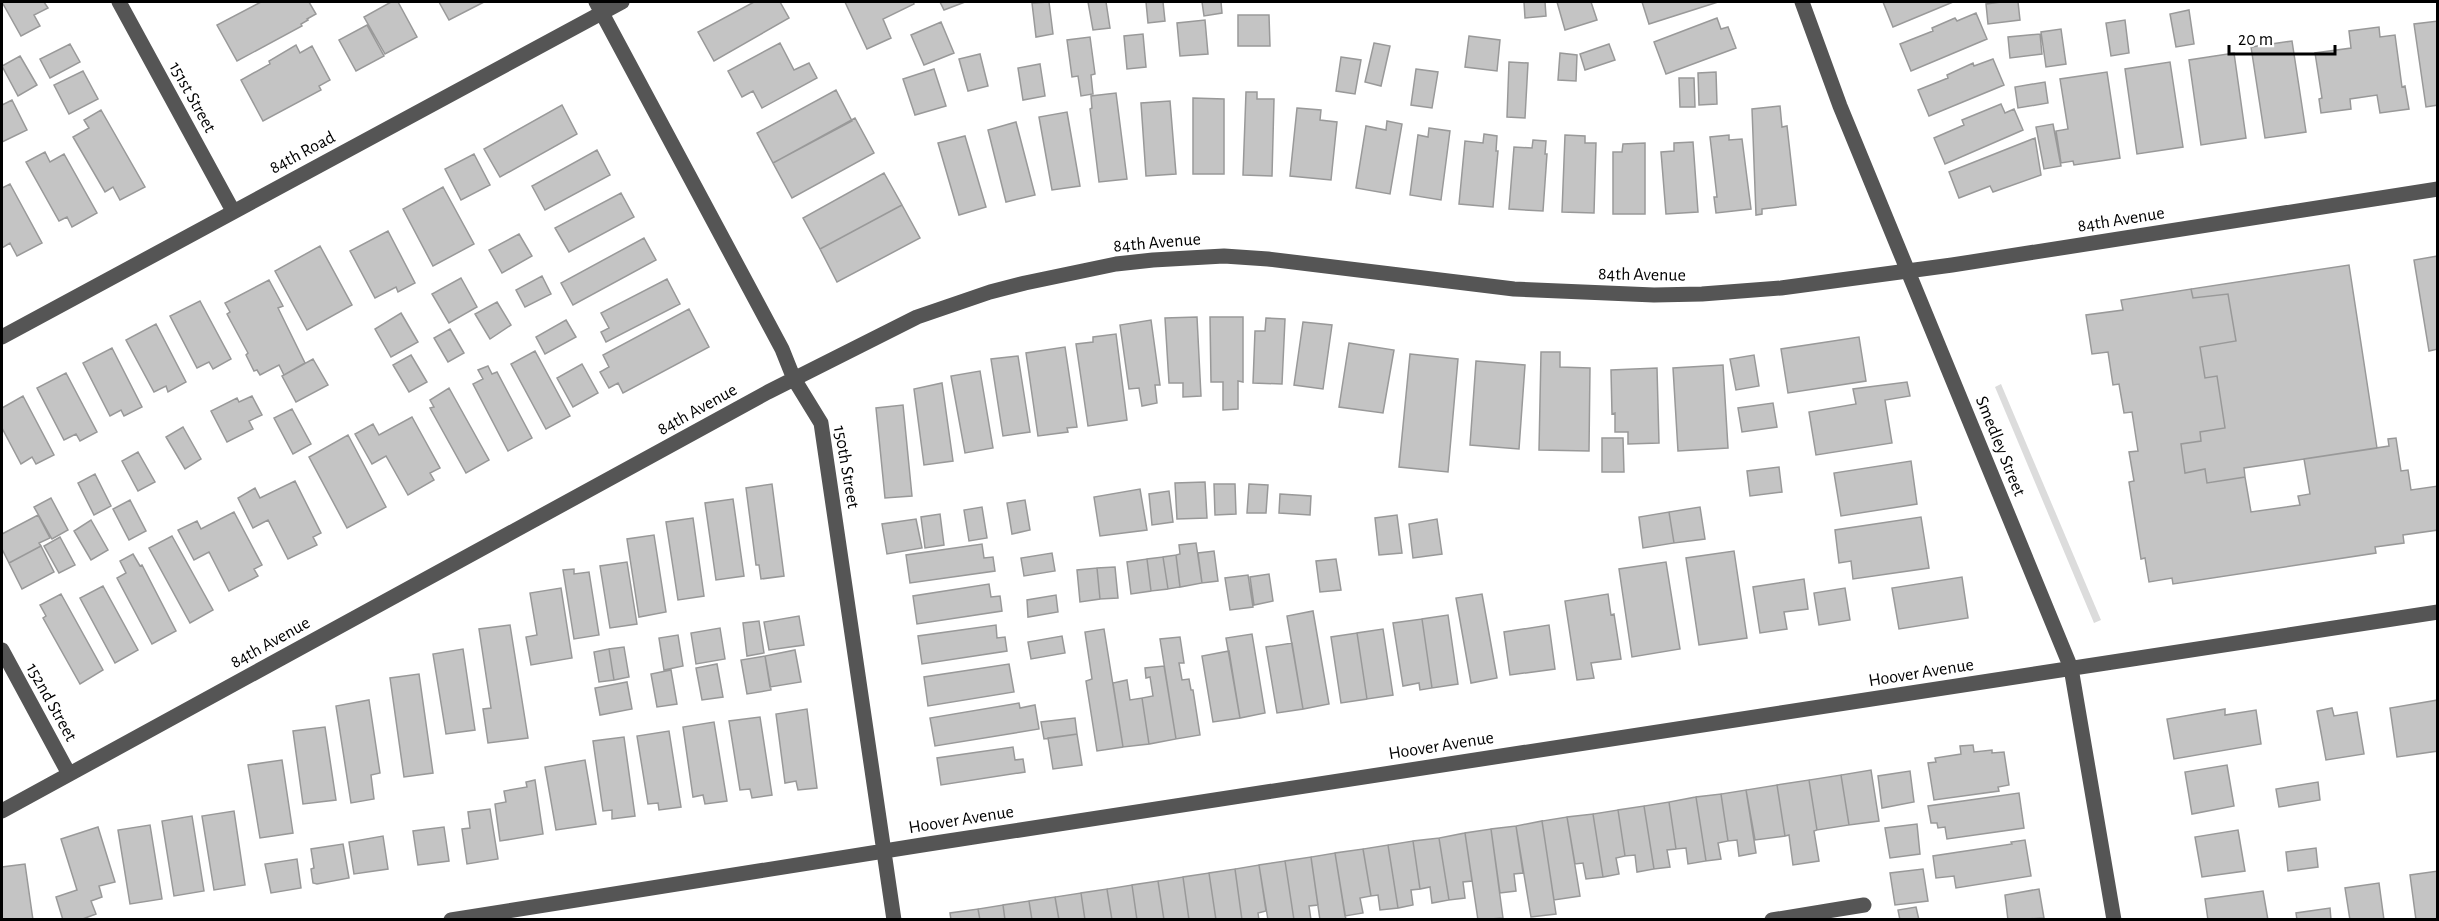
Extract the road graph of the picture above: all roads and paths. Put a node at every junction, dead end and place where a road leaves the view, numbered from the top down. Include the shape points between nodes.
1 (119, 2) edge
2 (622, 2) edge
3 (1803, 2) edge
4 (599, 7) edge
5 (2438, 189) edge
6 (233, 211) junction
7 (1908, 270) junction
8 (2, 337) edge
9 (794, 379) junction
10 (2438, 612) edge
11 (2, 650) edge
12 (2071, 668) junction
13 (69, 774) junction
14 (2, 811) edge
15 (884, 851) junction
16 (1864, 905) dead end
17 (451, 920) edge
18 (894, 920) edge
19 (1772, 920) edge
20 (2114, 920) edge

1 - 6 street, 151st Street
2 - 4 street, 84th Road
3 - 7 street, Smedley Street via 1840,106
4 - 6 street, 84th Road
4 - 9 street, 150th Street via 782,349
5 - 7 street, 84th Avenue
6 - 8 street, 84th Road
7 - 9 street, 84th Avenue via 1781,288 1654,296 1514,290 1268,259 1224,256 1153,260 1064,273 950,305 917,317
7 - 12 street, Smedley Street
9 - 13 street, 84th Avenue
9 - 15 street, 150th Street via 817,414 823,432
10 - 12 street, Hoover Avenue
11 - 13 street, 152nd Street
12 - 15 street, Hoover Avenue
12 - 20 street, Smedley Street
13 - 14 street, 84th Avenue
15 - 17 street, Hoover Avenue
15 - 18 street, 150th Street
16 - 19 street

